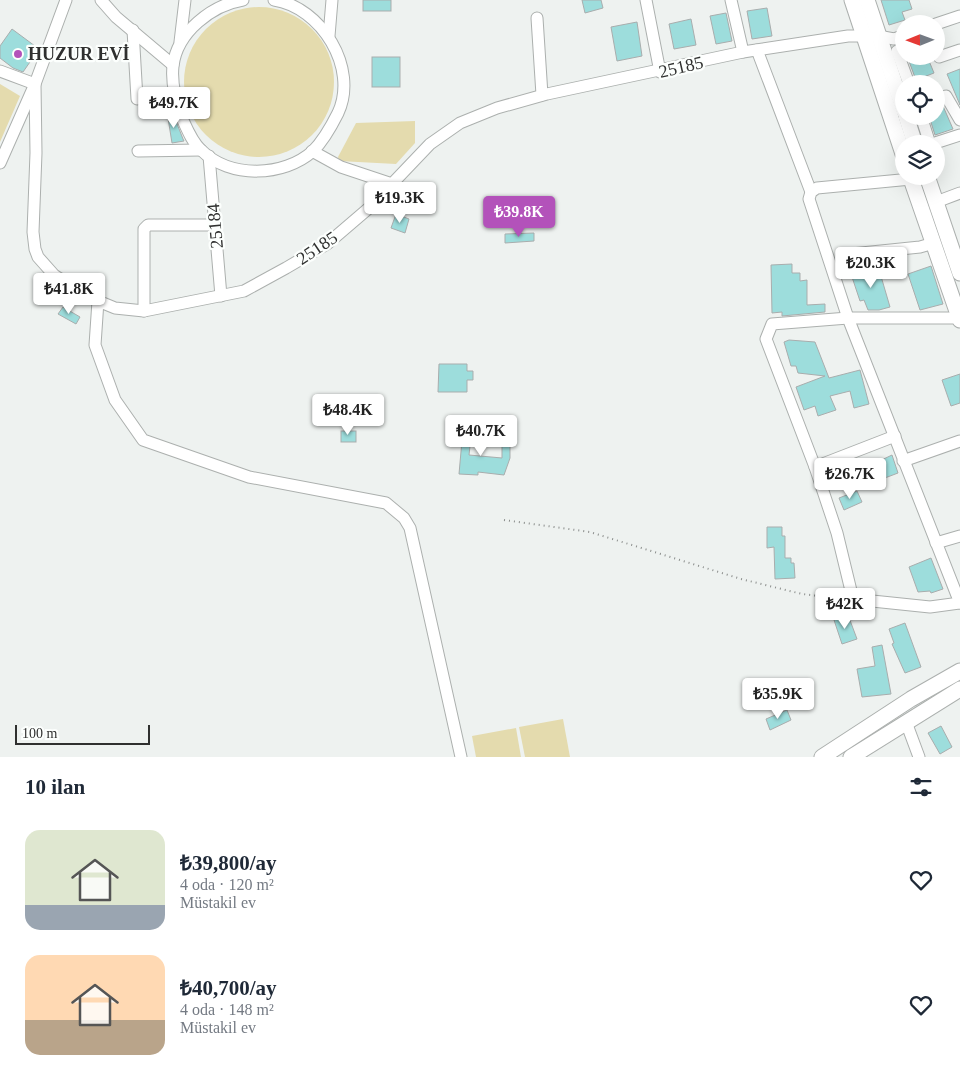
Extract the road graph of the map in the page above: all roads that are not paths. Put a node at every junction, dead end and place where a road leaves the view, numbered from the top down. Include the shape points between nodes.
1 (66, 0) edge
2 (101, 0) edge
3 (185, 0) edge
4 (243, 0) edge
5 (274, 0) edge
6 (332, 0) edge
7 (646, 0) edge
8 (731, 0) edge
9 (852, 0) edge
10 (868, 0) edge
11 (960, 16) edge
12 (537, 18) dead end
13 (945, 21) edge
14 (133, 30) junction
15 (328, 36) junction
16 (870, 36) junction
17 (895, 39) edge
18 (180, 47) junction
19 (757, 50) junction
20 (960, 50) edge
21 (743, 52) junction
22 (945, 55) edge
23 (173, 64) junction
24 (0, 71) edge
25 (660, 72) junction
26 (35, 84) junction
27 (895, 91) edge
28 (542, 96) junction
29 (945, 96) edge
30 (137, 99) dead end
31 (960, 120) edge
32 (898, 135) edge
33 (960, 135) edge
34 (945, 140) edge
35 (138, 150) dead end
36 (312, 151) junction
37 (205, 153) junction
38 (0, 163) edge
39 (895, 179) edge
40 (392, 184) junction
41 (914, 185) edge
42 (930, 185) edge
43 (811, 192) junction
44 (960, 194) edge
45 (936, 202) junction
46 (215, 225) junction
47 (934, 243) junction
48 (842, 254) dead end
49 (960, 273) edge
50 (221, 296) junction
51 (98, 301) junction
52 (144, 312) junction
53 (848, 318) junction
54 (960, 318) edge
55 (894, 436) junction
56 (960, 441) edge
57 (904, 461) junction
58 (815, 466) junction
59 (960, 536) edge
60 (936, 543) junction
61 (960, 603) edge
62 (960, 671) edge
63 (960, 689) edge
64 (906, 722) junction
65 (461, 757) edge
66 (822, 757) edge
67 (852, 757) edge
68 (919, 757) edge

1 - 26 street
2 - 14 street
3 - 18 street
4 - 18 street via 211,12 193,27
5 - 15 street via 297,8
6 - 15 street
7 - 25 street
8 - 21 street
9 - 16 main road
10 - 16 main road
11 - 13 street
12 - 28 street
14 - 23 street
14 - 30 street
15 - 36 street via 340,59 343,84 340,109 329,132
16 - 17 street, 25185
16 - 19 street, 25185 via 848,36
16 - 27 main road
16 - 32 main road
18 - 23 street
19 - 21 street, 25185
19 - 43 street
20 - 22 street
21 - 25 street, 25185
23 - 37 street via 173,86 179,110 188,132
24 - 26 street
25 - 28 street, 25185
26 - 38 street
26 - 51 street, 25185 via 32,232 35,249 44,266 54,275
28 - 40 street, 25185 via 497,108 460,123 430,144
29 - 31 street
33 - 34 street
35 - 37 street
36 - 37 street via 297,162 261,171 225,165
36 - 40 street via 341,167
37 - 46 street, 25184
39 - 43 street via 817,188
40 - 50 street, 25185 via 327,244 244,291
41 - 47 main road
42 - 45 main road
43 - 53 street via 809,198
44 - 45 street
45 - 49 main road
46 - 50 street, 25184
46 - 52 street via 148,225 144,229
47 - 48 street
47 - 54 main road
50 - 52 street, 25185
51 - 52 street, 25185 via 115,308
51 - 65 street via 95,344 115,400 143,440 249,477 386,503 404,518 410,528
53 - 54 street
53 - 55 street
53 - 58 street via 772,324 766,334
55 - 57 street
55 - 58 street
56 - 57 street
57 - 60 street
58 - 61 street via 837,533 853,600 921,607
59 - 60 street
60 - 61 street
62 - 66 main road
63 - 64 main road
64 - 67 main road
64 - 68 street

